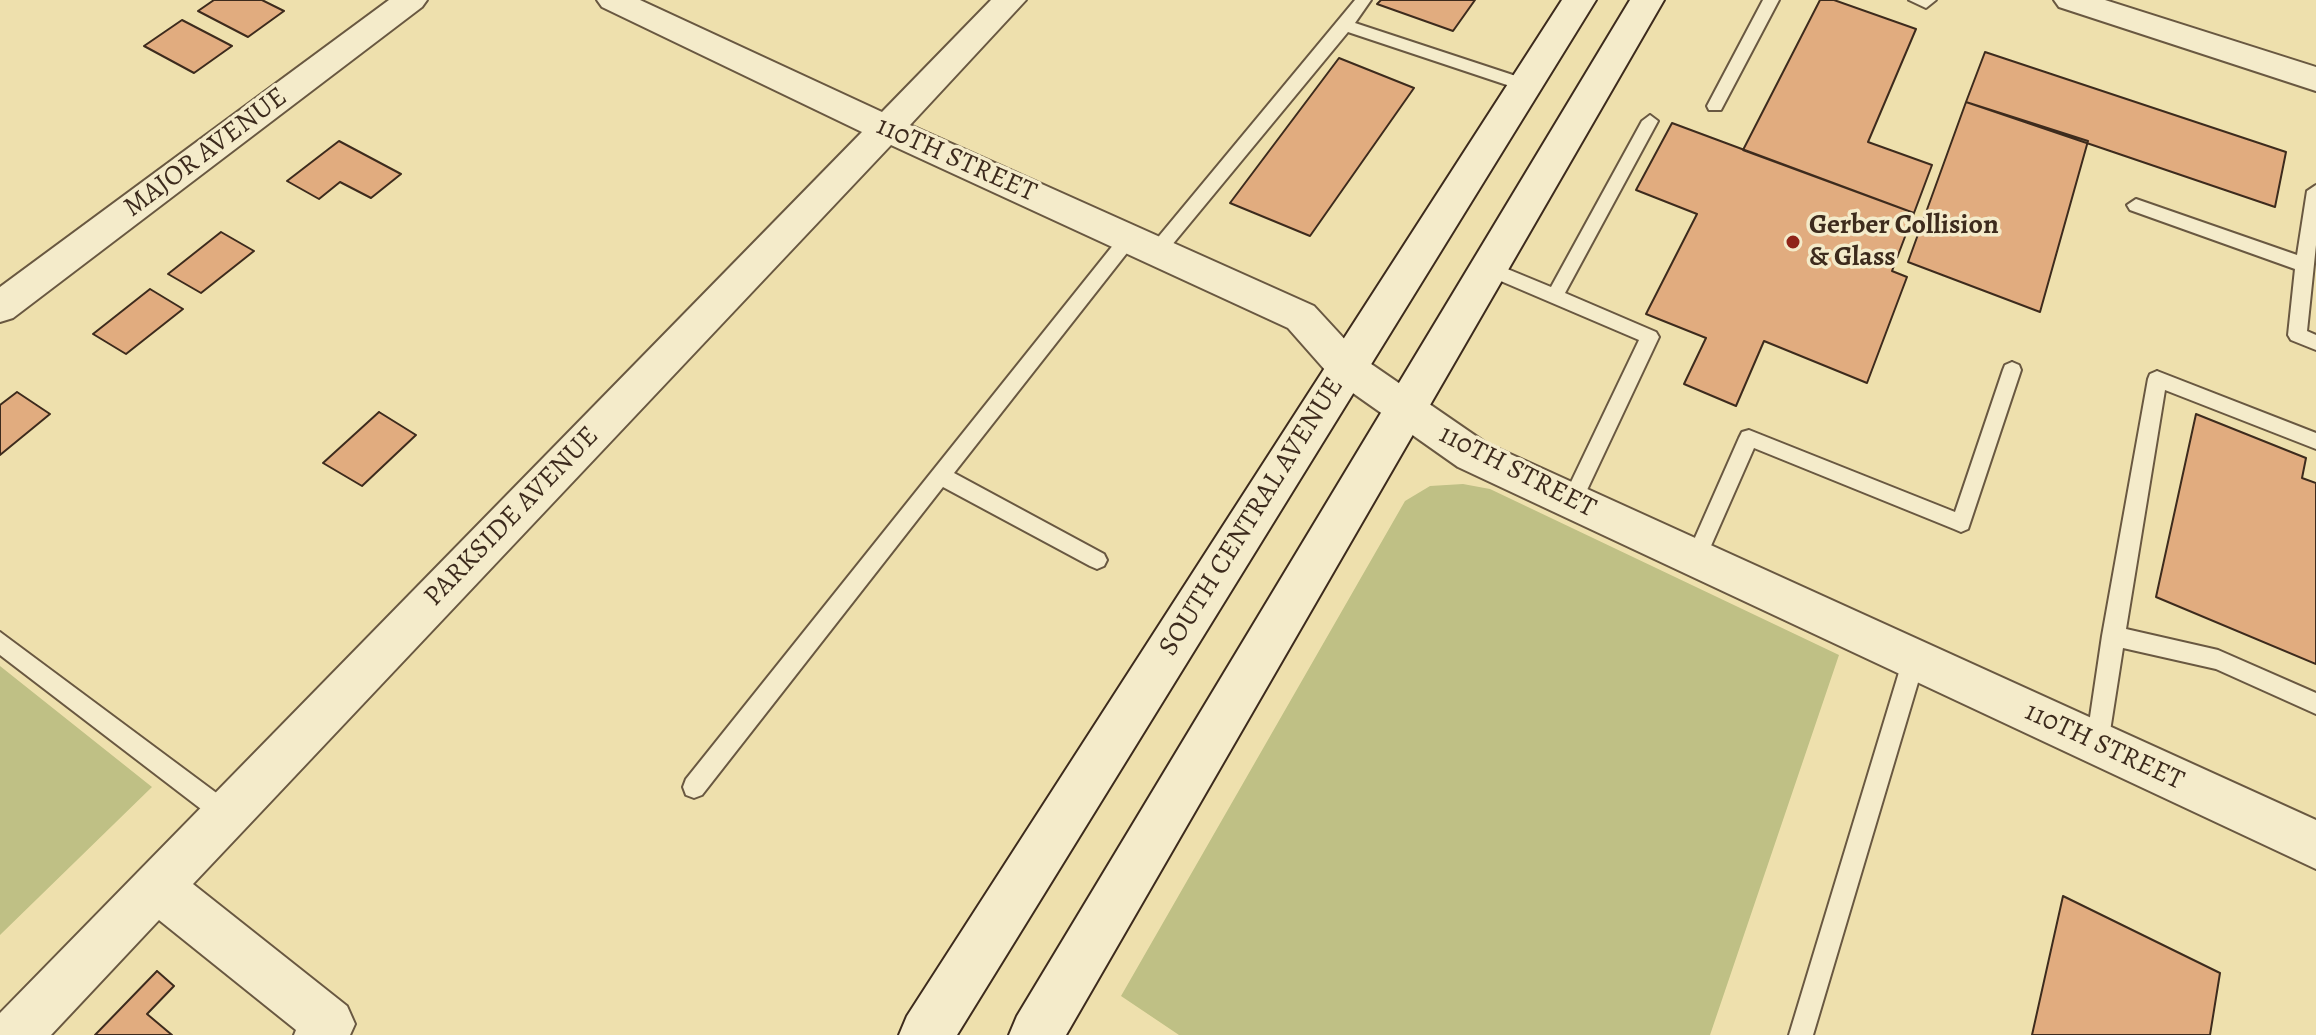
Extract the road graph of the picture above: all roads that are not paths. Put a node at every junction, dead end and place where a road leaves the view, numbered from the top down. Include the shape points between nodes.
1 (411, 0) edge
2 (613, 0) edge
3 (1010, 0) edge
4 (1363, 0) edge
5 (1579, 0) edge
6 (1647, 0) edge
7 (1771, 0) edge
8 (1917, 0) edge
9 (1928, 0) edge
10 (2070, 0) edge
11 (1345, 25) junction
12 (2316, 79) edge
13 (1525, 85) junction
14 (1715, 106) dead end
15 (1650, 121) dead end
16 (885, 128) junction
17 (2316, 191) edge
18 (2136, 205) dead end
19 (1142, 245) junction
20 (2304, 265) junction
21 (1488, 268) junction
22 (1555, 296) junction
23 (0, 307) edge
24 (2316, 343) edge
25 (1347, 368) junction
26 (2012, 370) dead end
27 (1405, 411) junction
28 (2316, 441) edge
29 (941, 476) junction
30 (1572, 501) junction
31 (1696, 558) junction
32 (1097, 560) dead end
33 (2113, 636) junction
34 (0, 642) edge
35 (1914, 659) junction
36 (2316, 704) edge
37 (2097, 744) junction
38 (694, 787) dead end
39 (226, 814) junction
40 (2316, 845) edge
41 (157, 887) junction
42 (15, 1035) edge
43 (320, 1035) edge
44 (926, 1035) edge
45 (1036, 1035) edge
46 (1801, 1035) edge

1 - 23 street, MAJOR AVENUE
2 - 16 street, 110TH STREET
3 - 16 street, PARKSIDE AVENUE
4 - 11 lane
5 - 13 street, SOUTH CENTRAL AVENUE
6 - 21 street
7 - 14 lane
8 - 9 lane
10 - 12 street
11 - 13 lane
11 - 19 lane
13 - 25 street, SOUTH CENTRAL AVENUE
15 - 22 lane
16 - 19 street, 110TH STREET
16 - 39 street, PARKSIDE AVENUE
17 - 20 lane
18 - 20 lane
19 - 25 street, 110TH STREET via 1301,317
19 - 29 lane
20 - 24 lane via 2297,335
21 - 22 lane
21 - 27 street
22 - 30 lane via 1650,337
25 - 27 street, 110TH STREET
25 - 44 street, SOUTH CENTRAL AVENUE
26 - 31 lane via 1961,523 1749,438
27 - 30 street, 110TH STREET via 1472,455
27 - 45 street
28 - 33 lane via 2157,379
29 - 32 lane
29 - 38 lane
30 - 31 street, 110TH STREET
31 - 35 street, 110TH STREET
33 - 36 lane via 2218,660
33 - 37 lane
34 - 39 lane
35 - 37 street, 110TH STREET
35 - 46 lane
37 - 40 street, 110TH STREET
39 - 41 street, PARKSIDE AVENUE
41 - 42 street, PARKSIDE AVENUE
41 - 43 street via 329,1024

